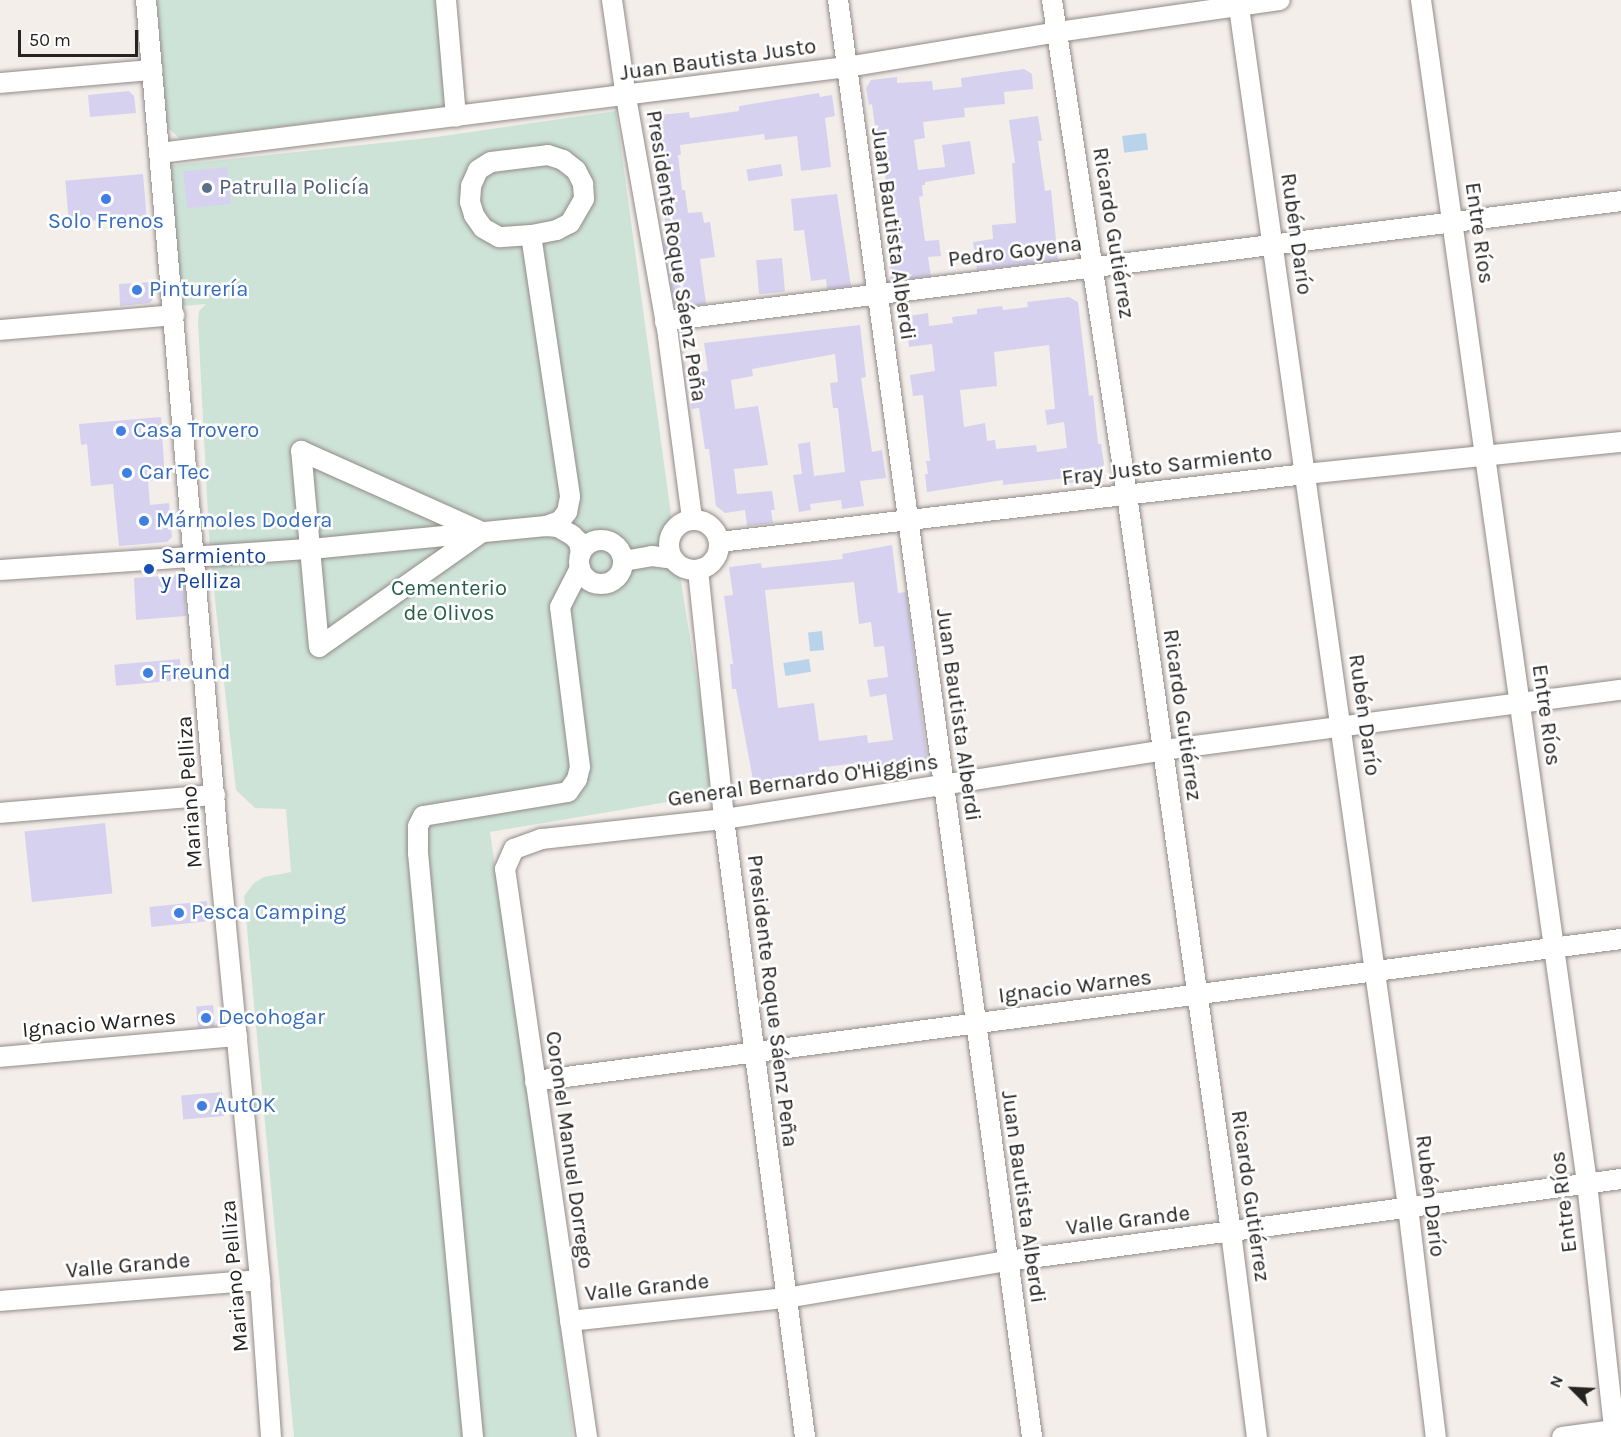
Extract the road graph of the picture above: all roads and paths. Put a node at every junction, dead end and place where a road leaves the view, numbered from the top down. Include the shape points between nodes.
1 (146, 0) edge
2 (446, 0) edge
3 (612, 0) edge
4 (838, 0) edge
5 (1052, 0) edge
6 (1280, 0) edge
7 (1421, 0) edge
8 (1239, 3) edge
9 (1058, 32) junction
10 (847, 67) junction
11 (152, 70) junction
12 (0, 83) edge
13 (626, 97) junction
14 (456, 117) junction
15 (159, 153) junction
16 (1621, 201) edge
17 (1453, 222) junction
18 (531, 235) junction
19 (1273, 245) junction
20 (1094, 267) junction
21 (877, 295) junction
22 (174, 315) junction
23 (665, 321) junction
24 (0, 330) edge
25 (1621, 442) edge
26 (1484, 456) junction
27 (1305, 474) junction
28 (1127, 495) junction
29 (692, 519) junction
30 (908, 520) junction
31 (546, 526) junction
32 (482, 532) junction
33 (669, 540) junction
34 (720, 542) junction
35 (311, 549) junction
36 (195, 555) junction
37 (652, 556) junction
38 (580, 560) junction
39 (673, 560) junction
40 (624, 561) junction
41 (0, 570) edge
42 (699, 570) junction
43 (1621, 690) edge
44 (1521, 704) junction
45 (1341, 727) junction
46 (1163, 750) junction
47 (944, 786) junction
48 (215, 795) junction
49 (0, 813) edge
50 (724, 819) junction
51 (505, 870) joint
52 (1621, 939) edge
53 (1554, 949) junction
54 (1375, 972) junction
55 (1198, 995) junction
56 (976, 1024) junction
57 (237, 1036) junction
58 (755, 1054) junction
59 (0, 1056) edge
60 (535, 1082) junction
61 (1621, 1179) edge
62 (1587, 1183) junction
63 (1408, 1207) junction
64 (1231, 1232) junction
65 (1008, 1261) junction
66 (260, 1280) junction
67 (786, 1298) junction
68 (0, 1301) edge
69 (570, 1321) junction
70 (1617, 1432) edge
71 (271, 1437) edge
72 (473, 1437) edge
73 (587, 1437) edge
74 (805, 1437) edge
75 (1032, 1437) edge
76 (1257, 1437) edge
77 (1436, 1437) edge
78 (1562, 1437) edge

1 - 11 street, Mariano Pelliza
2 - 14 street
3 - 13 street, Presidente Roque Sáenz Peña
4 - 10 street, Juan Bautista Alberdi
5 - 9 street, Ricardo Gutiérrez
6 - 8 street, Juan Bautista Justo
7 - 17 street, Entre Ríos
8 - 9 street, Juan Bautista Justo
8 - 19 street, Rubén Darío
9 - 10 street, Juan Bautista Justo
9 - 20 street, Ricardo Gutiérrez
10 - 13 street, Juan Bautista Justo
10 - 21 street, Juan Bautista Alberdi
11 - 12 street
11 - 15 street, Mariano Pelliza
13 - 14 street, Juan Bautista Justo
13 - 23 street, Presidente Roque Sáenz Peña
14 - 15 street, Juan Bautista Justo
15 - 22 street, Mariano Pelliza
16 - 17 street, Pedro Goyena
17 - 19 street, Pedro Goyena
17 - 26 street, Entre Ríos
18 - 18 street via 557,231 579,212 584,199 583,184 576,170 548,155 490,162 478,170 470,202 483,228 499,237
18 - 31 street via 570,497 560,521
19 - 20 street, Pedro Goyena
19 - 27 street, Rubén Darío
20 - 21 street, Pedro Goyena
20 - 28 street, Ricardo Gutiérrez
21 - 23 street, Pedro Goyena
21 - 30 street, Juan Bautista Alberdi
22 - 24 street
22 - 36 street, Mariano Pelliza
23 - 29 street, Presidente Roque Sáenz Peña
25 - 26 street, Fray Justo Sarmiento
26 - 27 street, Fray Justo Sarmiento
26 - 44 street, Entre Ríos
27 - 28 street, Fray Justo Sarmiento
27 - 45 street, Rubén Darío
28 - 30 street, Fray Justo Sarmiento
28 - 46 street, Ricardo Gutiérrez
29 - 33 street via 678,526
29 - 34 street via 707,523
30 - 34 street, Fray Justo Sarmiento
30 - 47 street, Juan Bautista Alberdi
31 - 32 street
31 - 38 street via 572,535 579,542
32 - 35 street
32 - 35 street via 301,451
32 - 35 street via 319,647
33 - 37 street
33 - 39 street
34 - 42 street via 717,557
35 - 36 street
36 - 41 street
36 - 48 street, Mariano Pelliza
37 - 39 street
37 - 40 street
38 - 40 street via 591,542 606,540 619,548
38 - 40 street via 587,579 594,583 608,583 619,575
38 - 72 street via 560,607 580,767 577,779 568,792 423,816 418,826
39 - 42 street via 682,568
42 - 50 street, Presidente Roque Sáenz Peña
43 - 44 street, General Bernardo O'Higgins
44 - 45 street, General Bernardo O'Higgins
44 - 53 street, Entre Ríos
45 - 46 street, General Bernardo O'Higgins
45 - 54 street, Rubén Darío
46 - 47 street, General Bernardo O'Higgins
46 - 55 street, Ricardo Gutiérrez
47 - 50 street, General Bernardo O'Higgins
47 - 56 street, Juan Bautista Alberdi
48 - 49 street
48 - 57 street, Mariano Pelliza
50 - 51 street, General Bernardo O'Higgins via 543,839 514,849
50 - 58 street, Presidente Roque Sáenz Peña
51 - 60 street, Coronel Manuel Dorrego
52 - 53 street, Ignacio Warnes
53 - 54 street, Ignacio Warnes
53 - 62 street, Entre Ríos
54 - 55 street, Ignacio Warnes
54 - 63 street, Rubén Darío
55 - 56 street, Ignacio Warnes
55 - 64 street, Ricardo Gutiérrez
56 - 58 street, Ignacio Warnes
56 - 65 street, Juan Bautista Alberdi
57 - 59 street, Ignacio Warnes
57 - 66 street, Mariano Pelliza
58 - 60 street, Ignacio Warnes
58 - 67 street, Presidente Roque Sáenz Peña
60 - 69 street, Coronel Manuel Dorrego
61 - 62 street, Valle Grande
62 - 63 street, Valle Grande
62 - 70 street, Entre Ríos
63 - 64 street, Valle Grande
63 - 77 street, Rubén Darío
64 - 65 street, Valle Grande
64 - 76 street, Ricardo Gutiérrez
65 - 67 street, Valle Grande
65 - 75 street, Juan Bautista Alberdi
66 - 68 street, Valle Grande
66 - 71 street, Mariano Pelliza
67 - 69 street, Valle Grande
67 - 74 street, Presidente Roque Sáenz Peña
69 - 73 street, Coronel Manuel Dorrego
70 - 78 street

